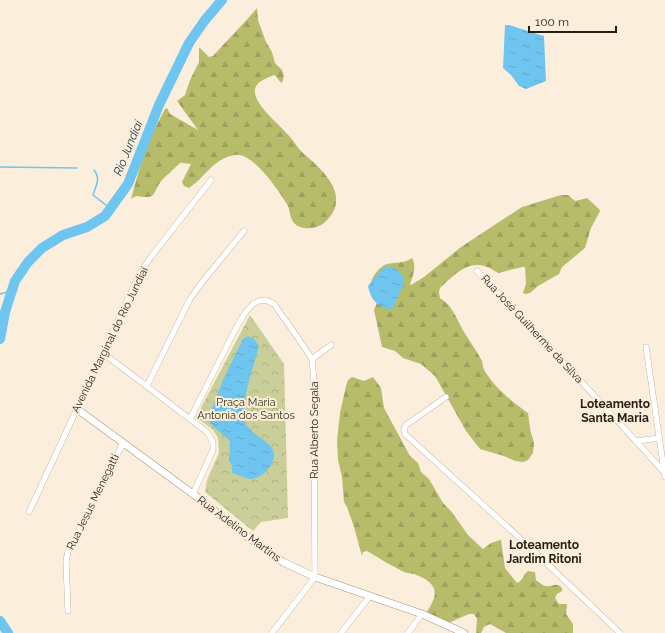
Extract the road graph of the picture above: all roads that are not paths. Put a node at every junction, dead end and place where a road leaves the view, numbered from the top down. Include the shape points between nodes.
1 (211, 180) dead end
2 (244, 231) dead end
3 (477, 271) dead end
4 (331, 345) dead end
5 (646, 347) dead end
6 (103, 353) junction
7 (312, 359) junction
8 (147, 386) junction
9 (446, 397) dead end
10 (77, 409) junction
11 (190, 419) junction
12 (660, 438) junction
13 (636, 441) junction
14 (123, 442) junction
15 (665, 475) edge
16 (193, 494) junction
17 (29, 512) dead end
18 (314, 577) junction
19 (370, 596) junction
20 (68, 611) dead end
21 (422, 614) junction
22 (272, 633) edge
23 (341, 633) edge
24 (408, 633) edge
25 (464, 633) edge
26 (620, 633) edge

1 - 6 street, Avenida Marginal do Rio Jundiaí via 140,273
2 - 8 street via 190,299
3 - 13 street, Rua José Guilherme da Silva
4 - 7 street
5 - 12 street
6 - 8 street
6 - 10 street, Avenida Marginal do Rio Jundiaí
7 - 11 street, Rua Alberto Segala via 274,304 266,300 259,301 253,304 239,323
7 - 18 street, Rua Alberto Segala
8 - 11 street
9 - 26 street via 406,425 405,434 523,540
10 - 14 street, Rua Adelino Martins
10 - 17 street, Avenida Marginal do Rio Jundiaí
11 - 16 street via 207,432 213,442 213,450
12 - 13 street
12 - 15 street
13 - 15 street, Rua José Guilherme da Silva
14 - 16 street, Rua Adelino Martins
14 - 20 street, Rua Jesus Menegatti via 68,552
16 - 18 street, Rua Adelino Martins via 274,557
18 - 19 street, Rua Adelino Martins
18 - 22 street
19 - 21 street, Rua Adelino Martins
19 - 23 street
21 - 24 street
21 - 25 street, Rua Adelino Martins

